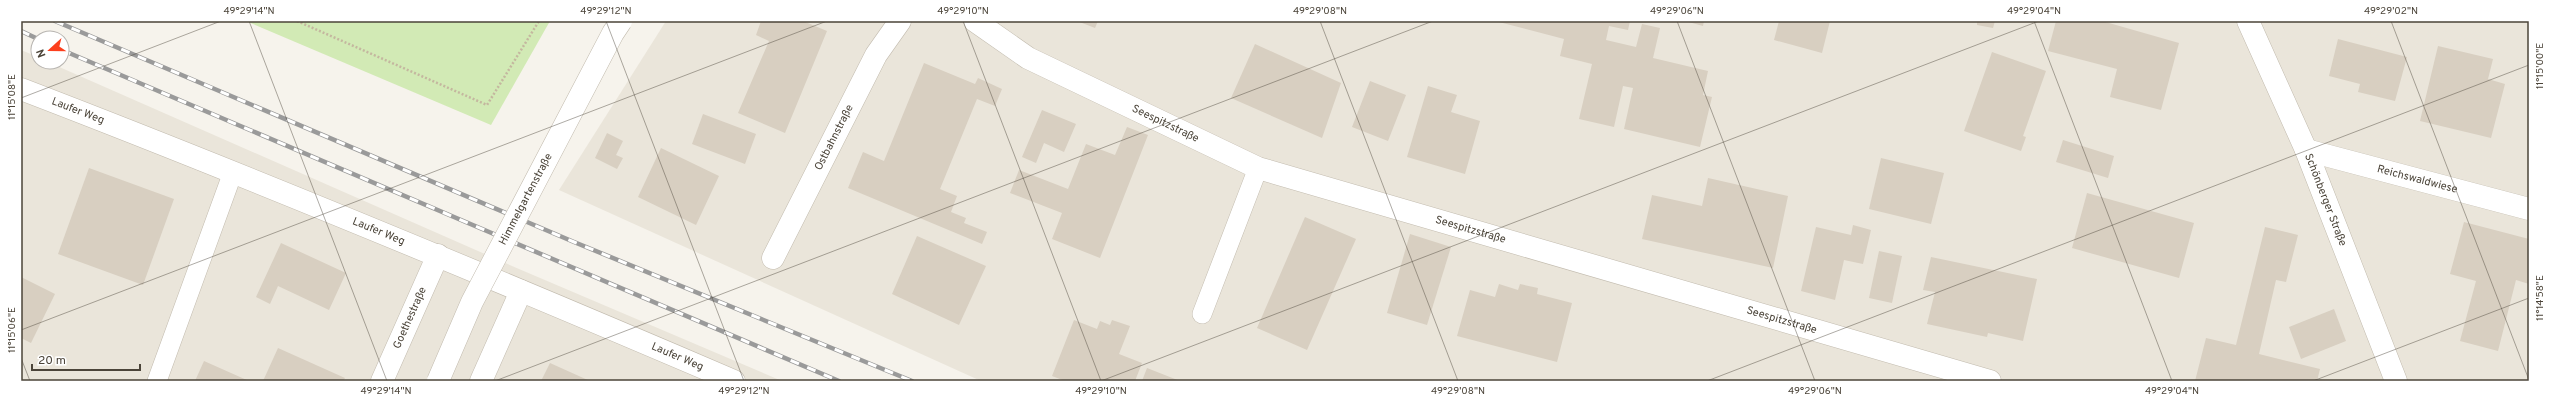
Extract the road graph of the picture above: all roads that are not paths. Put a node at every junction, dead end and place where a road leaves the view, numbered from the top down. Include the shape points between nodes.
1 (621, 21) edge
2 (900, 21) edge
3 (975, 21) edge
4 (2248, 21) edge
5 (21, 89) edge
6 (2306, 150) junction
7 (1258, 168) junction
8 (233, 172) junction
9 (2529, 209) edge
10 (438, 255) junction
11 (773, 258) dead end
12 (521, 291) junction
13 (1202, 314) dead end
14 (157, 381) edge
15 (382, 381) edge
16 (438, 381) edge
17 (481, 381) edge
18 (734, 381) edge
19 (1987, 381) edge
20 (2396, 381) edge

1 - 16 street, Himmelgartenstraße, bridge via 472,302
2 - 11 street, Ostbahnstraße via 876,55
3 - 7 street, Seespitzstraße via 1028,58
4 - 6 street, Schönberger Straße
5 - 8 street, Laufer Weg
6 - 9 street, Reichswaldwiese
6 - 20 street, Schönberger Straße
7 - 13 lane
7 - 19 street, Seespitzstraße
8 - 10 street, Laufer Weg
8 - 14 lane
10 - 12 street, Laufer Weg
10 - 15 street, Goethestraße
12 - 17 street
12 - 18 street, Laufer Weg

